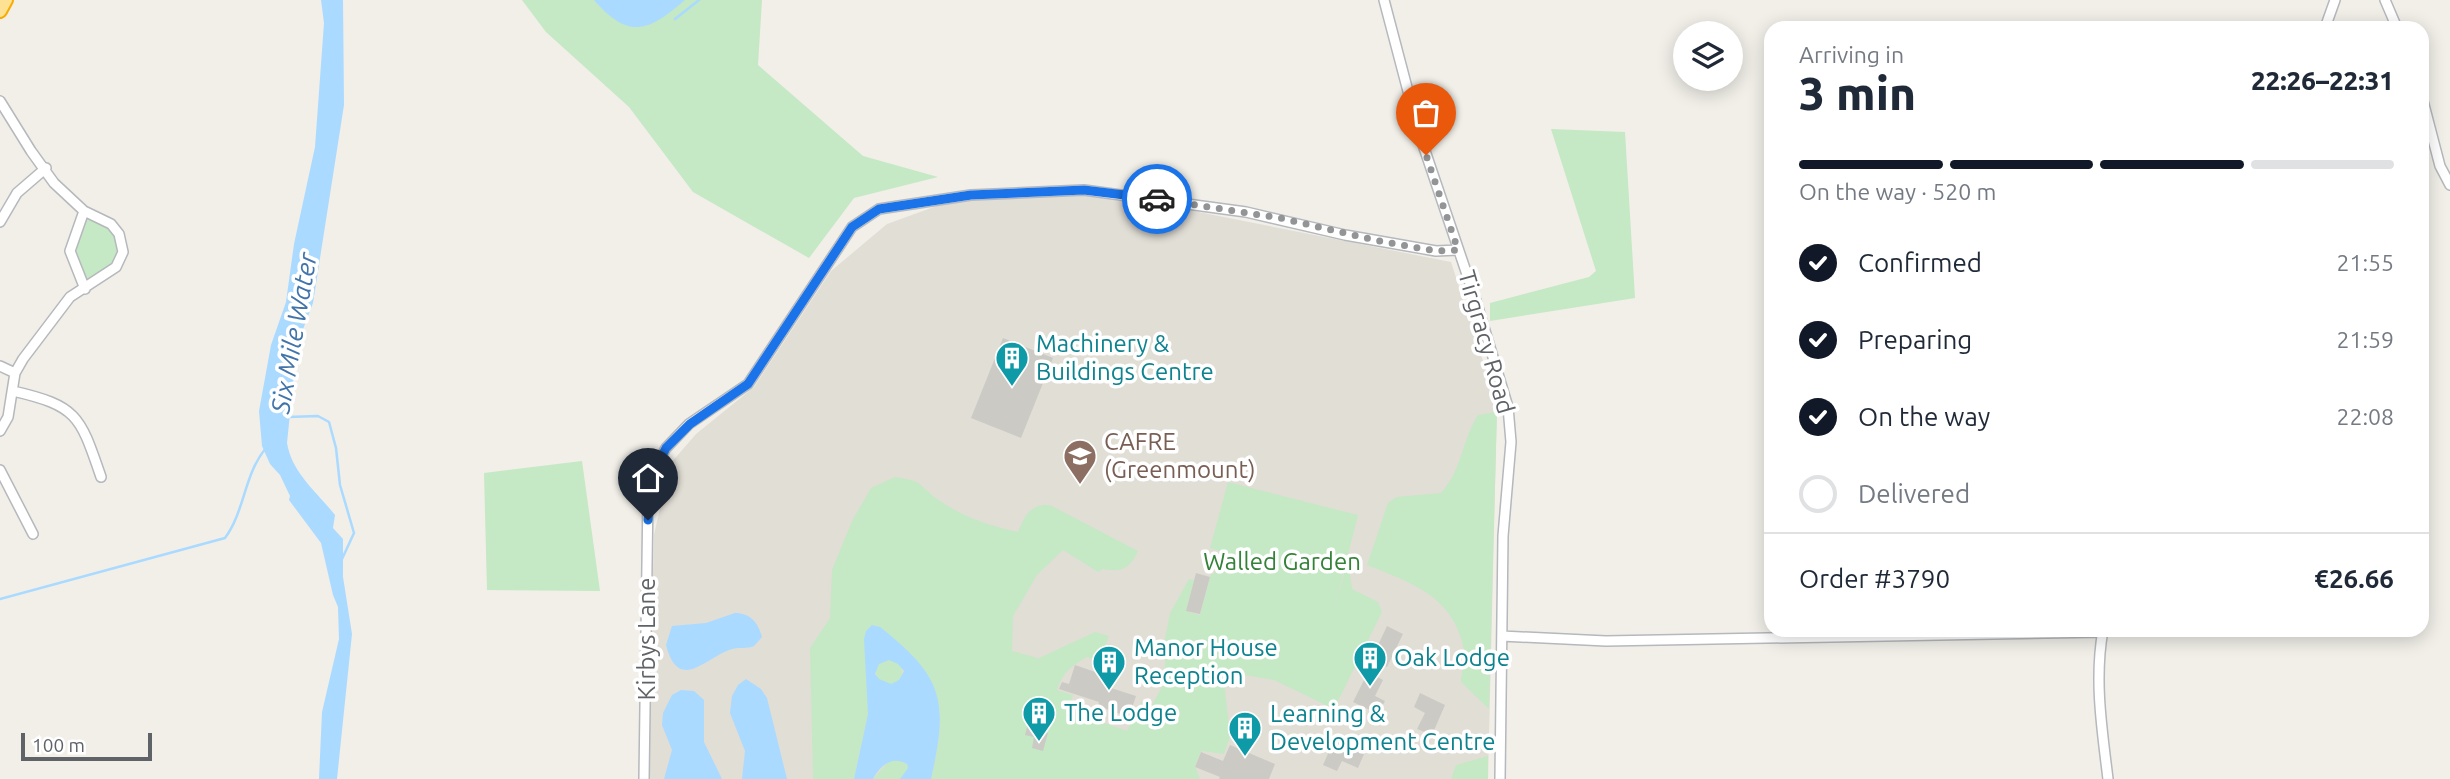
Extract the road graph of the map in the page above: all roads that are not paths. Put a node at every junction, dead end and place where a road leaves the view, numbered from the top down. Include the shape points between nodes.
1 (6, 0) edge
2 (1384, 0) edge
3 (2335, 0) edge
4 (2385, 0) edge
5 (0, 11) edge
6 (2389, 13) junction
7 (2328, 21) edge
8 (2390, 21) edge
9 (2393, 21) edge
10 (0, 101) edge
11 (2429, 124) edge
12 (46, 168) junction
13 (2450, 185) edge
14 (84, 211) junction
15 (0, 222) edge
16 (1458, 250) junction
17 (85, 289) junction
18 (0, 366) edge
19 (15, 373) junction
20 (13, 391) junction
21 (0, 431) edge
22 (0, 470) edge
23 (101, 477) dead end
24 (33, 534) dead end
25 (1502, 636) junction
26 (1772, 637) edge
27 (2102, 637) edge
28 (644, 779) edge
29 (1500, 779) edge
30 (2108, 779) edge

1 - 5 highway
2 - 16 street, Tirgracy Road via 1419,133
3 - 7 street
4 - 6 street
6 - 8 street
6 - 9 street
10 - 12 street
11 - 13 street
12 - 14 street via 54,183
12 - 15 street via 17,193
14 - 17 street via 70,251
14 - 17 street via 111,224 123,252 116,267
16 - 25 street, Tirgracy Road via 1508,407 1511,442 1504,510
16 - 28 street, Kirbys Lane via 1436,251 1269,216 1084,190 971,195 879,209 867,216 852,227 748,384 677,435 654,470 648,493
17 - 19 street via 70,297
18 - 19 street
19 - 20 street
20 - 21 street
20 - 23 street via 65,407 79,420
22 - 24 street
25 - 26 street via 1606,640
25 - 29 street, Tirgracy Road
27 - 30 street via 2099,694

